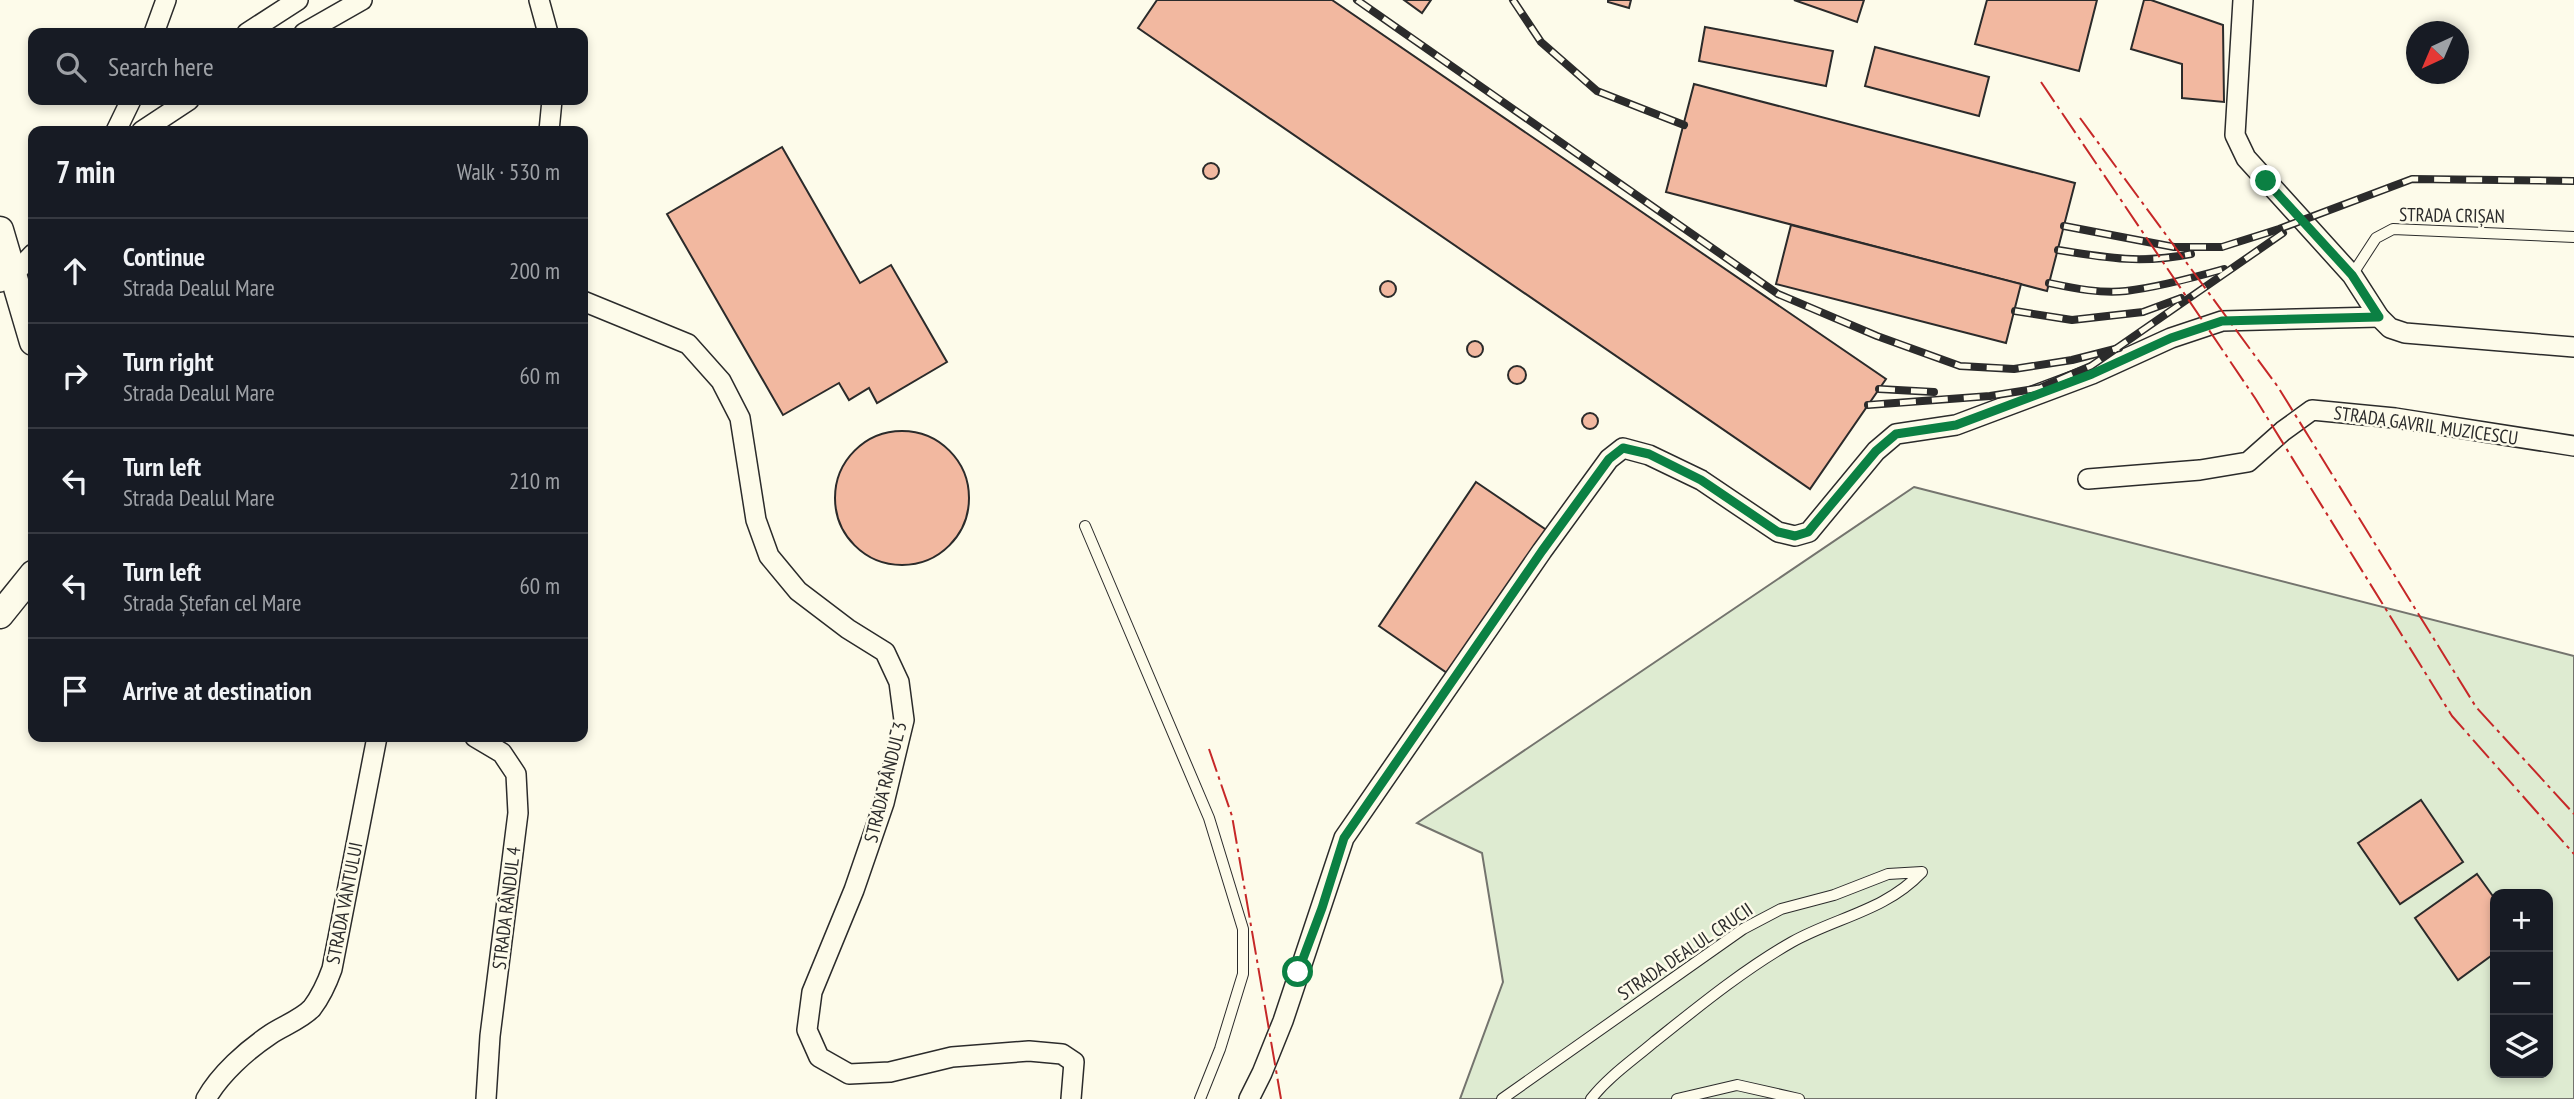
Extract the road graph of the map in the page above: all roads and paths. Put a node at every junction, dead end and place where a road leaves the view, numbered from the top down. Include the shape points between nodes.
1 (166, 0) edge
2 (298, 0) edge
3 (362, 0) edge
4 (540, 0) edge
5 (2244, 0) edge
6 (156, 28) edge
7 (255, 28) edge
8 (313, 28) edge
9 (547, 28) edge
10 (129, 105) edge
11 (160, 105) edge
12 (181, 105) edge
13 (552, 105) edge
14 (118, 126) edge
15 (145, 126) edge
16 (149, 126) edge
17 (549, 126) edge
18 (0, 230) edge
19 (2574, 237) edge
20 (28, 259) edge
21 (2352, 275) junction
22 (7, 278) edge
23 (588, 303) edge
24 (2379, 317) junction
25 (28, 330) edge
26 (2574, 347) edge
27 (2574, 446) edge
28 (2088, 479) dead end
29 (1086, 526) dead end
30 (28, 579) edge
31 (0, 615) edge
32 (376, 742) edge
33 (484, 742) edge
34 (206, 1099) edge
35 (486, 1099) edge
36 (1071, 1099) edge
37 (1200, 1099) edge
38 (1249, 1099) edge
39 (1502, 1099) edge
40 (1591, 1099) edge
41 (1676, 1099) edge
42 (1799, 1099) edge

1 - 6 street
2 - 7 street
3 - 8 street
4 - 9 street
5 - 21 street via 2235,135 2246,158
10 - 14 street
11 - 15 street
12 - 16 street
13 - 17 street
18 - 22 street
19 - 21 lane, STRADA CRIȘAN via 2393,229 2376,238
20 - 22 street
21 - 24 street
22 - 25 street
23 - 36 street, STRADA RÂNDUL 3 via 688,344 721,382 740,418 756,520 769,556 798,591 885,652 899,682 904,720 884,803 812,992 807,1030 819,1057 849,1074 890,1072 952,1057 1029,1051 1062,1054 1074,1062
24 - 26 street via 2390,328 2405,333
24 - 38 street via 2222,321 1956,425 1896,434 1876,451 1808,532 1795,536 1778,532 1701,480 1649,454 1623,448 1609,459 1542,551 1344,838 1283,1021
27 - 28 street, STRADA GAVRIL MUZICESCU via 2312,410 2248,462
29 - 37 lane via 1209,818 1243,929 1243,974
30 - 31 street
32 - 34 street, STRADA VÂNTULUI via 332,969 324,990 310,1010 239,1060
33 - 35 street, STRADA RÂNDUL 4 via 502,752 516,774 518,813
39 - 40 lane, STRADA DEALUL CRUCII via 1743,929 1781,909 1888,874 1923,872 1906,889 1794,942 1737,979 1627,1064
41 - 42 lane via 1737,1085

